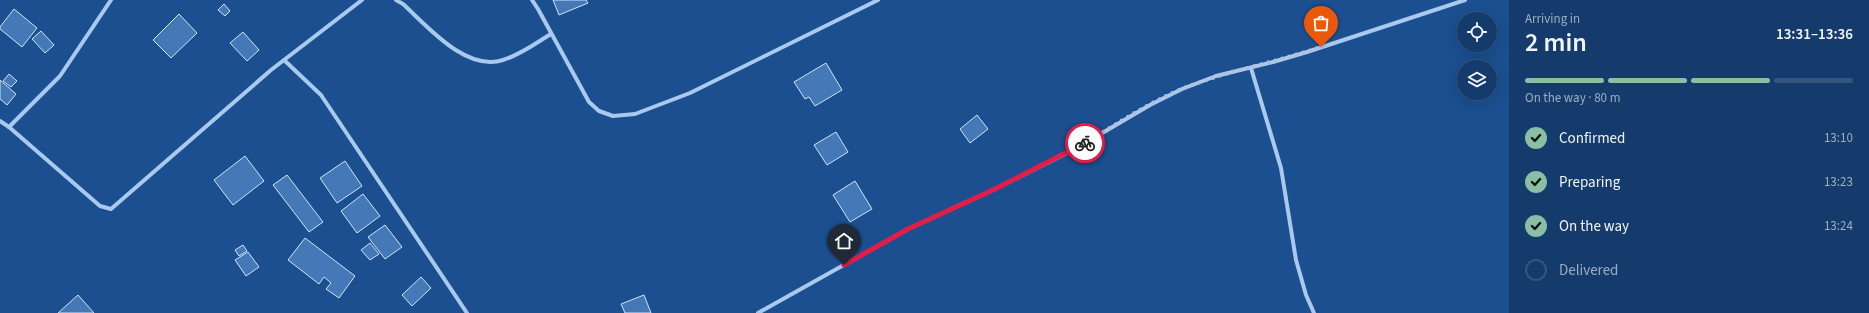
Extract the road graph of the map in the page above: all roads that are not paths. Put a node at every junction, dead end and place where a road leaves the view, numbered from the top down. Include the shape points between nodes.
1 (111, 0) edge
2 (361, 0) edge
3 (396, 0) edge
4 (532, 0) edge
5 (878, 0) edge
6 (1465, 0) edge
7 (551, 34) junction
8 (284, 60) junction
9 (1251, 68) junction
10 (0, 121) edge
11 (9, 127) junction
12 (467, 313) edge
13 (758, 313) edge
14 (1314, 313) edge

1 - 11 street via 60,76
2 - 8 street
3 - 7 street via 453,50 474,59 502,61
4 - 7 street
5 - 7 street via 690,92 636,114 612,116 599,111 589,102
6 - 9 street
8 - 11 street via 111,209 100,206
8 - 12 street via 321,95
9 - 13 street via 1216,76 1182,89 1068,152 908,229
9 - 14 street via 1280,168 1296,260
10 - 11 street

